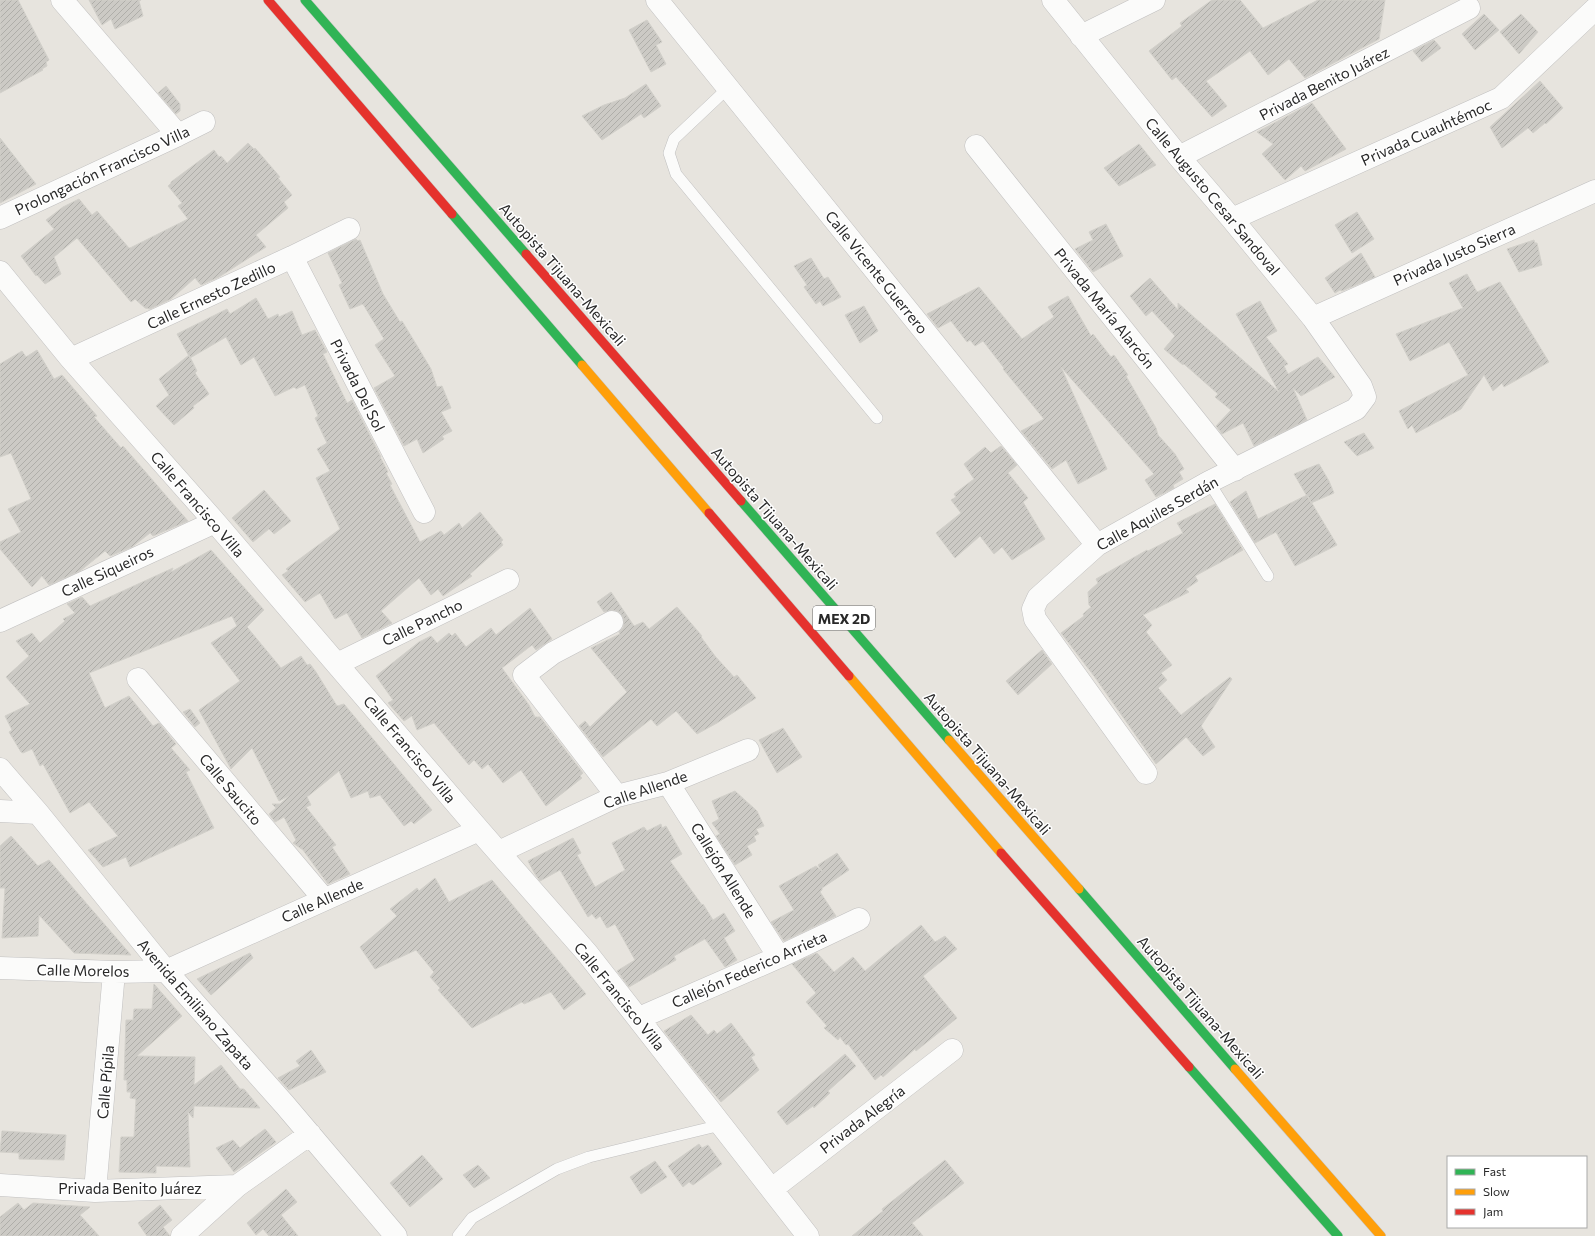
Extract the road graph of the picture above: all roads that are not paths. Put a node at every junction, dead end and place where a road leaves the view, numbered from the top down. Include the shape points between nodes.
1 (62, 0) edge
2 (268, 0) edge
3 (305, 0) edge
4 (657, 0) edge
5 (1053, 0) edge
6 (1154, 0) edge
7 (1469, 8) dead end
8 (1595, 9) edge
9 (1081, 36) junction
10 (728, 88) junction
11 (204, 122) dead end
12 (178, 135) junction
13 (976, 146) dead end
14 (1180, 157) junction
15 (1595, 191) edge
16 (0, 218) edge
17 (1232, 219) junction
18 (349, 229) dead end
19 (292, 257) junction
20 (0, 272) edge
21 (1313, 318) junction
22 (71, 359) junction
23 (1365, 397) joint
24 (877, 418) dead end
25 (1235, 470) junction
26 (1209, 482) junction
27 (424, 512) dead end
28 (215, 522) junction
29 (1097, 545) junction
30 (1268, 576) dead end
31 (508, 580) dead end
32 (0, 621) edge
33 (612, 622) dead end
34 (337, 664) junction
35 (138, 679) dead end
36 (748, 750) dead end
37 (0, 769) edge
38 (1146, 773) dead end
39 (668, 783) junction
40 (617, 796) junction
41 (0, 811) edge
42 (38, 813) junction
43 (478, 830) junction
44 (499, 852) junction
45 (324, 899) junction
46 (858, 919) dead end
47 (779, 957) junction
48 (0, 968) edge
49 (166, 971) junction
50 (114, 972) junction
51 (639, 1018) junction
52 (952, 1050) dead end
53 (721, 1125) junction
54 (310, 1134) junction
55 (0, 1185) edge
56 (237, 1186) junction
57 (772, 1188) junction
58 (95, 1191) junction
59 (182, 1236) edge
60 (396, 1236) edge
61 (458, 1236) edge
62 (808, 1236) edge
63 (1338, 1236) edge
64 (1381, 1236) edge

1 - 12 street
2 - 63 highway, MEX 2D via 983,832
3 - 64 highway, Autopista Tijuana-Mexicali / MEX 2D
4 - 10 street, Calle Vicente Guerrero
5 - 9 street, Calle Augusto Cesar Sandoval
6 - 9 street
7 - 14 street, Privada Benito Juárez
8 - 17 street, Privada Cuauhtémoc via 1501,98
9 - 14 street, Calle Augusto Cesar Sandoval
10 - 24 lane via 674,140 669,153 676,174
10 - 29 street, Calle Vicente Guerrero
11 - 12 street, Prolongación Francisco Villa
12 - 16 street, Prolongación Francisco Villa
13 - 25 street, Privada María Alarcón
14 - 17 street, Calle Augusto Cesar Sandoval
15 - 21 street, Privada Justo Sierra
17 - 21 street, Calle Augusto Cesar Sandoval
18 - 19 street, Calle Ernesto Zedillo
19 - 22 street, Calle Ernesto Zedillo
19 - 27 street, Privada Del Sol
20 - 22 street, Calle Francisco Villa
21 - 23 street, Calle Augusto Cesar Sandoval via 1361,386
22 - 28 street, Calle Francisco Villa
23 - 25 street, Calle Aquiles Serdán via 1356,409
25 - 26 street, Calle Aquiles Serdán
26 - 29 street, Calle Aquiles Serdán
26 - 30 lane
28 - 32 street, Calle Siqueiros
28 - 34 street, Calle Francisco Villa
29 - 38 street, Calle Aquiles Serdán via 1038,598 1033,609 1035,619
31 - 34 street, Calle Pancho
33 - 40 street via 553,653 524,676
34 - 43 street, Calle Francisco Villa
35 - 45 street, Calle Saucito
36 - 39 street, Calle Allende
37 - 42 street, Avenida Emiliano Zapata
39 - 40 street, Calle Allende
39 - 47 street, Callejón Allende
40 - 44 street, Calle Allende
41 - 42 street
42 - 49 street, Avenida Emiliano Zapata
43 - 44 street, Calle Francisco Villa
43 - 45 street, Calle Allende
44 - 51 street, Calle Francisco Villa via 587,953
45 - 49 street, Calle Allende
46 - 47 street, Callejón Federico Arrieta
47 - 51 street, Callejón Federico Arrieta
48 - 50 street, Calle Morelos
49 - 50 street, Calle Morelos
49 - 54 street, Avenida Emiliano Zapata
50 - 58 street, Calle Pípila
51 - 53 street, Calle Francisco Villa
52 - 57 street, Privada Alegría
53 - 57 street, Calle Francisco Villa
53 - 61 lane via 589,1157 557,1169 472,1218
54 - 56 street
54 - 60 street, Avenida Emiliano Zapata
55 - 58 street, Privada Benito Juárez
56 - 58 street, Privada Benito Juárez
56 - 59 street
57 - 62 street, Calle Francisco Villa

